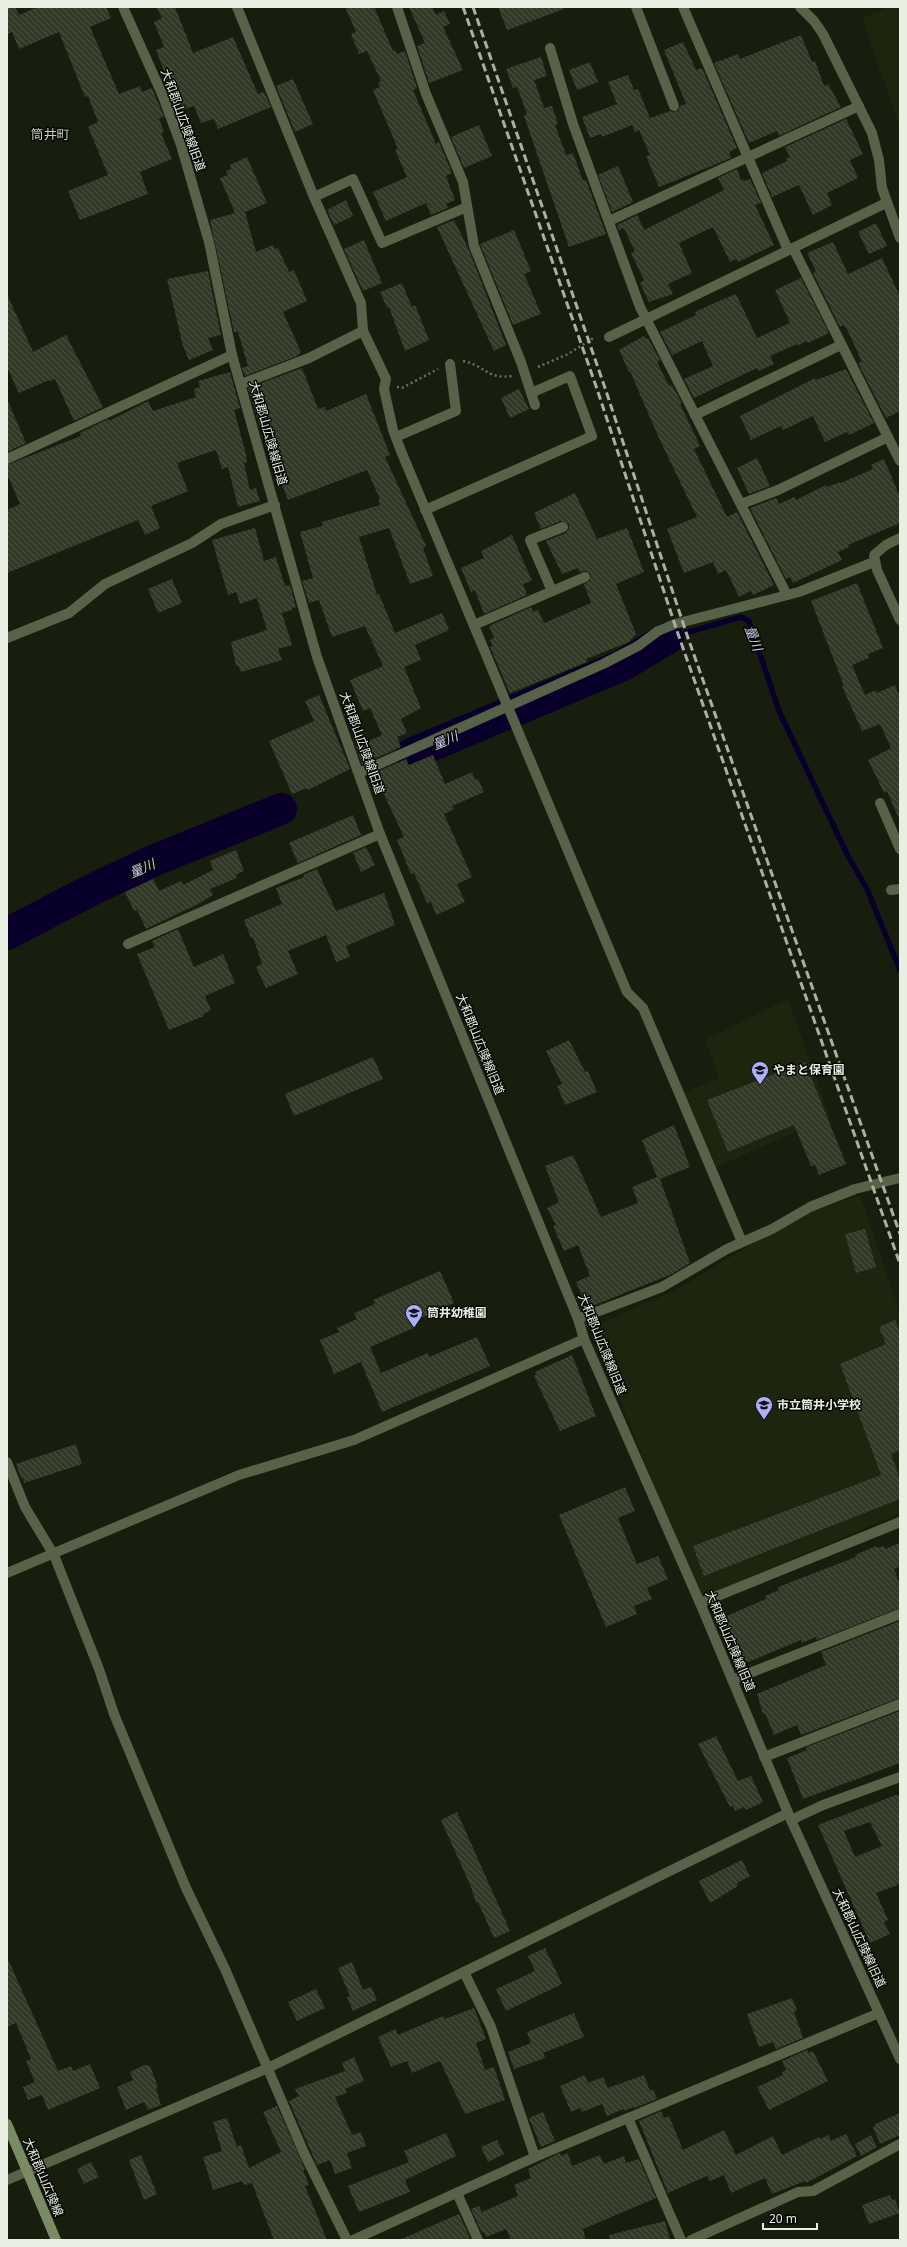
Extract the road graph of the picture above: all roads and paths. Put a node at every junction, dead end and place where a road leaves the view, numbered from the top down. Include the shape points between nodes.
1 (123, 7) edge
2 (237, 7) edge
3 (397, 7) edge
4 (632, 7) edge
5 (683, 7) edge
6 (800, 7) edge
7 (550, 48) dead end
8 (674, 106) dead end
9 (859, 106) junction
10 (747, 158) junction
11 (314, 197) junction
12 (886, 202) junction
13 (467, 207) junction
14 (609, 221) junction
15 (900, 238) edge
16 (790, 249) junction
17 (646, 319) junction
18 (363, 331) junction
19 (610, 337) dead end
20 (841, 345) junction
21 (232, 355) junction
22 (450, 364) dead end
23 (241, 384) junction
24 (531, 393) junction
25 (535, 405) dead end
26 (695, 415) junction
27 (396, 437) junction
28 (888, 437) junction
29 (7, 459) edge
30 (900, 460) edge
31 (741, 504) junction
32 (275, 505) junction
33 (425, 510) junction
34 (563, 527) dead end
35 (900, 538) edge
36 (874, 562) junction
37 (585, 577) dead end
38 (552, 591) junction
39 (787, 595) junction
40 (900, 620) edge
41 (474, 624) junction
42 (7, 638) edge
43 (511, 710) junction
44 (359, 773) junction
45 (880, 803) dead end
46 (380, 834) junction
47 (900, 849) edge
48 (128, 944) dead end
49 (900, 1178) edge
50 (742, 1242) junction
51 (578, 1319) junction
52 (584, 1339) junction
53 (7, 1462) edge
54 (900, 1522) edge
55 (54, 1555) junction
56 (7, 1573) edge
57 (700, 1604) junction
58 (900, 1614) edge
59 (732, 1680) junction
60 (900, 1704) edge
61 (764, 1757) junction
62 (900, 1777) edge
63 (789, 1817) junction
64 (464, 1972) junction
65 (879, 2013) junction
66 (900, 2059) edge
67 (268, 2068) junction
68 (628, 2118) junction
69 (7, 2124) edge
70 (900, 2144) edge
71 (535, 2157) junction
72 (27, 2171) junction
73 (7, 2180) edge
74 (457, 2193) junction
75 (696, 2239) edge
76 (56, 2240) edge
77 (347, 2240) edge
78 (353, 2240) edge
79 (478, 2240) edge
80 (681, 2240) edge

1 - 21 street, 大和郡山広陵線旧道 via 162,94 181,145 209,242
2 - 11 street
3 - 13 street via 426,94 463,182
4 - 8 street
5 - 10 street
6 - 9 street via 823,34
7 - 14 street via 573,124
9 - 10 street
9 - 12 street via 876,148
10 - 14 street
10 - 16 street
11 - 13 street via 353,179 382,243
11 - 18 street via 361,303
12 - 15 street
12 - 16 street
13 - 24 street via 474,246
14 - 17 street
16 - 17 street
16 - 20 street
17 - 19 street
17 - 26 street
18 - 23 street via 309,358
18 - 27 street via 386,379 384,389
20 - 26 street
20 - 28 street
21 - 23 street, 大和郡山広陵線旧道
21 - 29 street
22 - 27 street via 456,411
23 - 32 street, 大和郡山広陵線旧道
24 - 25 street
24 - 33 street via 570,376 592,436
26 - 31 street
27 - 33 street
28 - 30 street
28 - 31 street via 778,490
31 - 39 street
32 - 42 street via 221,524 192,543 105,584 69,614
32 - 44 street, 大和郡山広陵線旧道 via 317,656
33 - 41 street
34 - 38 street via 530,540
35 - 36 street via 878,550 874,555
36 - 39 street
36 - 40 street
37 - 38 street
38 - 41 street
39 - 43 street via 670,626 658,631 621,656
41 - 43 street
43 - 44 street
43 - 50 street via 627,992 643,1008
44 - 46 street, 大和郡山広陵線旧道
45 - 47 street
46 - 48 street
46 - 51 street, 大和郡山広陵線旧道
49 - 50 street via 847,1192
50 - 51 street via 662,1287
51 - 52 street, 大和郡山広陵線旧道
52 - 55 street via 354,1440 239,1475
52 - 57 street, 大和郡山広陵線旧道
53 - 55 street via 25,1508
54 - 57 street
55 - 56 street
55 - 67 street via 114,1714 183,1881
57 - 59 street, 大和郡山広陵線旧道
58 - 59 street
59 - 61 street, 大和郡山広陵線旧道
60 - 61 street
61 - 63 street, 大和郡山広陵線旧道
62 - 63 street
63 - 64 street
63 - 65 street, 大和郡山広陵線旧道
64 - 67 street
64 - 71 street via 491,2027
65 - 66 street, 大和郡山広陵線旧道
65 - 68 street
67 - 72 street
67 - 77 street via 304,2153
68 - 71 street
68 - 80 street
69 - 72 main road, 大和郡山広陵線
70 - 75 street via 813,2191 798,2192
71 - 74 street
72 - 73 street
72 - 76 main road, 大和郡山広陵線
74 - 78 street
74 - 79 street

